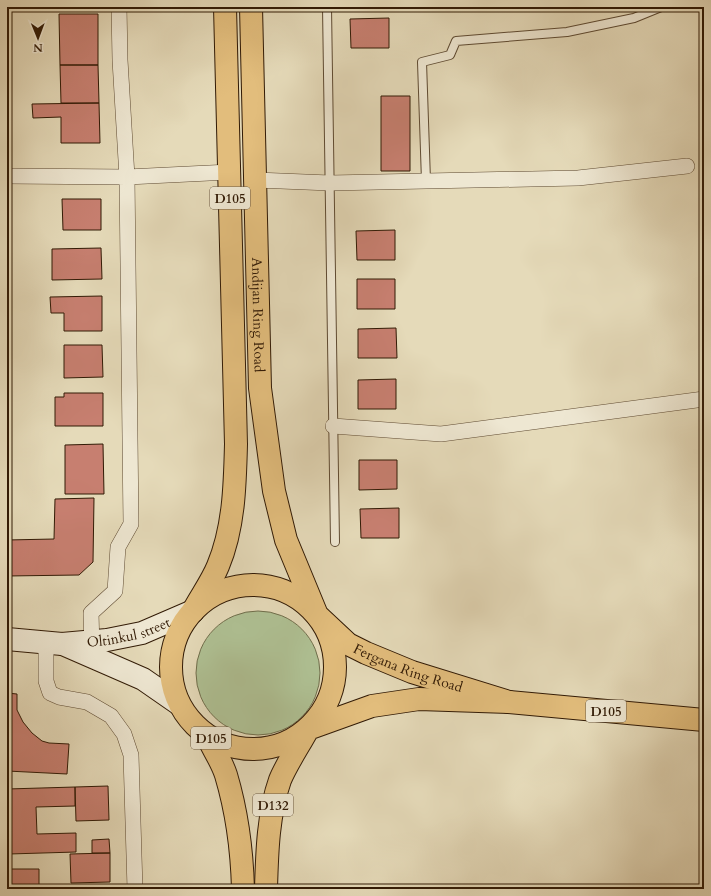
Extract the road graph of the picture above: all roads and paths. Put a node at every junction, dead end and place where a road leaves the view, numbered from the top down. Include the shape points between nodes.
1 (119, 7) edge
2 (225, 7) edge
3 (251, 7) edge
4 (327, 7) edge
5 (660, 7) edge
6 (687, 166) dead end
7 (230, 172) junction
8 (7, 176) edge
9 (127, 177) junction
10 (256, 180) junction
11 (426, 181) junction
12 (330, 183) junction
13 (704, 399) edge
14 (333, 426) junction
15 (335, 542) dead end
16 (192, 611) junction
17 (317, 615) junction
18 (7, 639) edge
19 (54, 643) junction
20 (92, 649) junction
21 (509, 702) junction
22 (179, 704) junction
23 (704, 720) edge
24 (308, 729) junction
25 (207, 736) junction
26 (135, 889) edge
27 (243, 889) edge
28 (266, 889) edge

1 - 9 street
2 - 7 highway, Andijan Ring Road / D105
3 - 10 highway, Andijan Ring Road / D105
4 - 12 lane
5 - 11 lane via 634,18 567,32 456,41 450,55 422,62
6 - 11 street via 578,178
7 - 9 street
7 - 16 highway, Andijan Ring Road / D105 via 235,487 231,519 218,566
8 - 9 street
9 - 20 street via 131,524 118,547 115,591 91,613
10 - 12 street
10 - 17 highway, Andijan Ring Road / D105 via 260,388 274,491 286,540
11 - 12 street
12 - 14 lane
13 - 14 street via 441,434
14 - 15 lane
16 - 17 highway, D105 via 215,594 242,586 270,586 296,597
16 - 20 main road, Oltinkul street via 142,633 107,640
16 - 22 highway, D105 via 179,631 171,655 171,680
17 - 21 highway, Fergana Ring Road / D105 via 348,644 366,653 412,672
17 - 24 highway, D105 via 330,637 336,662 334,687 324,710
18 - 19 main road, Oltinkul street
19 - 20 main road, Oltinkul street
19 - 26 street via 46,681 50,693 87,702 111,716 124,734 131,756
20 - 22 main road, Oltinkul street
21 - 23 highway, Fergana Ring Road / D105
21 - 24 highway, Fergana Ring Road / D105 via 419,699 372,706
22 - 25 highway, D105 via 191,722
24 - 25 highway, D105 via 285,744 259,750 232,747
24 - 28 highway, D132 via 280,779 272,808
25 - 27 highway, D132 via 226,774 236,814 243,863

